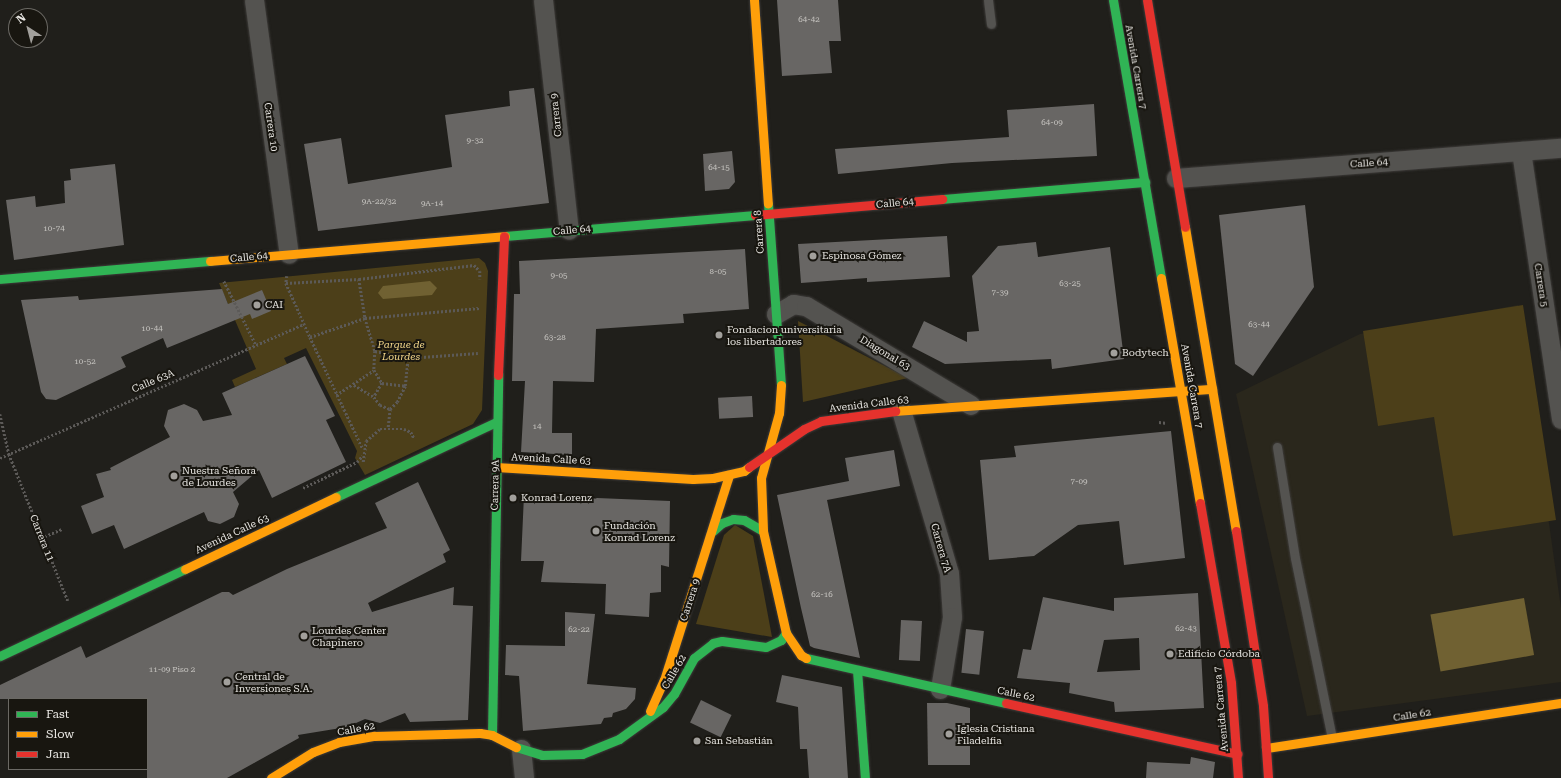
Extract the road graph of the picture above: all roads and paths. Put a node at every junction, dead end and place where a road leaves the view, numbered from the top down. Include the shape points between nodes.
1 (254, 0) edge
2 (543, 0) edge
3 (754, 0) edge
4 (988, 0) edge
5 (1113, 0) edge
6 (1147, 0) edge
7 (991, 24) dead end
8 (1561, 148) edge
9 (1520, 151) junction
10 (1176, 178) junction
11 (1144, 182) junction
12 (769, 213) junction
13 (569, 230) junction
14 (504, 236) junction
15 (289, 254) junction
16 (222, 277) dead end
17 (0, 279) edge
18 (359, 279) junction
19 (480, 286) dead end
20 (480, 300) dead end
21 (776, 314) junction
22 (365, 318) junction
23 (304, 324) junction
24 (1554, 329) edge
25 (310, 338) junction
26 (256, 345) junction
27 (375, 351) junction
28 (408, 358) junction
29 (478, 361) dead end
30 (374, 370) junction
31 (382, 383) junction
32 (354, 385) junction
33 (405, 386) junction
34 (1212, 389) junction
35 (1182, 391) junction
36 (336, 395) junction
37 (374, 397) junction
38 (971, 406) junction
39 (390, 409) junction
40 (901, 410) junction
41 (0, 414) edge
42 (1561, 419) edge
43 (496, 422) junction
44 (388, 427) junction
45 (1277, 447) dead end
46 (363, 450) junction
47 (9, 454) junction
48 (422, 456) junction
49 (0, 458) edge
50 (764, 459) junction
51 (357, 462) dead end
52 (496, 467) junction
53 (729, 475) junction
54 (62, 529) dead end
55 (713, 531) junction
56 (763, 531) junction
57 (41, 538) junction
58 (76, 620) junction
59 (786, 633) junction
60 (0, 656) edge
61 (857, 670) junction
62 (940, 689) junction
63 (1561, 704) edge
64 (645, 722) junction
65 (492, 735) junction
66 (1332, 738) junction
67 (1266, 748) junction
68 (521, 749) junction
69 (1237, 754) junction
70 (275, 777) edge
71 (524, 778) edge
72 (865, 778) edge
73 (1238, 778) edge
74 (1268, 778) edge

1 - 15 street, Carrera 10
2 - 13 street, Carrera 9
3 - 12 street, Carrera 8
4 - 7 lane
5 - 11 street, Avenida Carrera 7
6 - 10 street, Avenida Carrera 7
8 - 9 street, Calle 64
9 - 10 street, Calle 64
9 - 24 street, Carrera 5
10 - 34 street, Avenida Carrera 7
11 - 12 street, Calle 64
11 - 35 street, Avenida Carrera 7
12 - 13 street, Calle 64
12 - 21 street, Carrera 8
13 - 14 street, Calle 64
14 - 15 street, Calle 64
14 - 43 street, Carrera 9A
15 - 17 street, Calle 64
16 - 26 path
18 - 19 path via 474,265 480,271
18 - 22 path
18 - 23 path via 286,283
20 - 22 path via 480,308
21 - 38 street, Diagonal 63 via 793,304 806,306
21 - 50 street, Carrera 8 via 780,398 774,434
22 - 25 path
22 - 27 path
23 - 25 path
23 - 26 path, Calle 63A
24 - 42 street, Carrera 5
25 - 36 path
26 - 47 path, Calle 63A
27 - 28 path
27 - 30 path
28 - 29 path via 478,353
28 - 33 path
30 - 31 path
30 - 32 path
31 - 33 path
31 - 37 path
32 - 36 path
32 - 37 path
33 - 39 path via 399,399
34 - 35 street, Avenida Calle 63
34 - 67 street, Avenida Carrera 7 via 1252,629
35 - 38 street, Avenida Calle 63
35 - 69 street, Avenida Carrera 7 via 1230,676
36 - 46 path
37 - 39 path via 380,405
38 - 40 street, Avenida Calle 63
39 - 44 path
40 - 50 street, Avenida Calle 63 via 821,421 804,429
40 - 62 street, Carrera 7A via 949,573 952,617
41 - 47 path, Carrera 11
43 - 48 street, Avenida Calle 63
43 - 52 street, Carrera 9A
44 - 46 path via 372,434
44 - 48 path via 404,428 411,432
45 - 66 lane via 1295,558
46 - 51 path
47 - 49 path, Calle 63A
47 - 57 path, Carrera 11
48 - 58 street, Avenida Calle 63
50 - 53 street, Avenida Calle 63 via 744,471
50 - 56 street via 761,478
52 - 53 street, Avenida Calle 63 via 693,479
52 - 65 street, Carrera 9A
53 - 55 street, Carrera 9
54 - 57 path
55 - 56 street via 732,519 744,520
55 - 64 street, Carrera 9 via 664,680
56 - 59 street
57 - 58 path, Carrera 11
58 - 60 street, Avenida Calle 63
59 - 61 street, Calle 62 via 801,655 810,660
59 - 64 street, Calle 62 via 781,640 766,647 722,641 703,648 694,658 674,694
61 - 62 street, Calle 62
61 - 72 street
62 - 69 street, Calle 62
63 - 66 street, Calle 62
64 - 68 street, Calle 62 via 619,739 582,754 542,755
65 - 68 street, Calle 62
65 - 70 street, Calle 62 via 465,733 374,736 339,742 313,752
66 - 67 street, Calle 62
67 - 74 street, Avenida Carrera 7
68 - 71 street
69 - 73 street, Avenida Carrera 7

